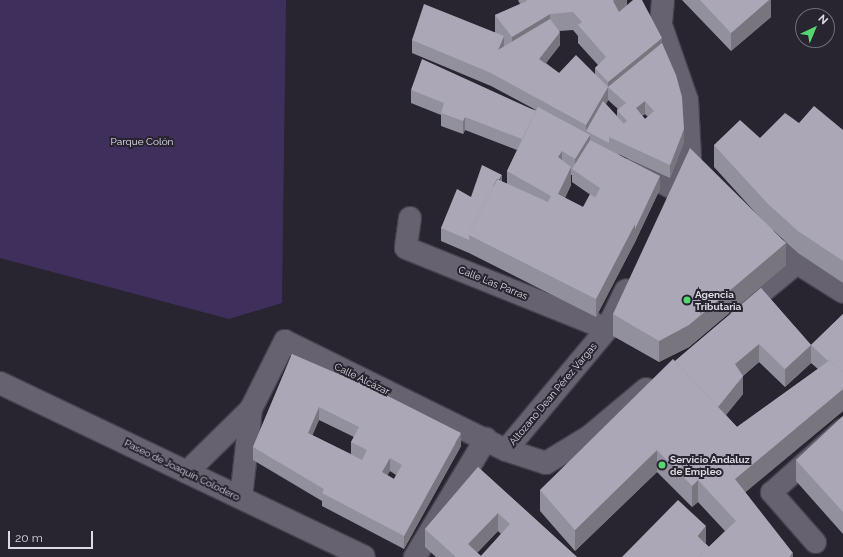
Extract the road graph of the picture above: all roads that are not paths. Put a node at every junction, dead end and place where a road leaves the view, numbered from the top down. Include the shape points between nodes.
1 (663, 0) edge
2 (618, 160) edge
3 (675, 189) junction
4 (665, 210) edge
5 (410, 218) dead end
6 (770, 236) edge
7 (797, 263) junction
8 (634, 273) edge
9 (843, 292) edge
10 (724, 324) edge
11 (607, 329) junction
12 (663, 375) edge
13 (0, 383) edge
14 (251, 409) junction
15 (843, 428) edge
16 (486, 439) junction
17 (506, 450) junction
18 (187, 472) junction
19 (242, 498) junction
20 (815, 542) dead end
21 (364, 557) edge
22 (415, 557) edge

1 - 3 street via 661,25 687,100 698,165
2 - 3 street
3 - 4 street
5 - 11 street, Calle Las Parras via 406,248
6 - 7 street
7 - 9 street
7 - 10 street
8 - 11 street, Altozano Dean Pérez Vargas
11 - 17 street, Altozano Dean Pérez Vargas
12 - 17 street, Altozano Dean Pérez Vargas via 590,436 546,463
13 - 18 street, Paseo de Joaquín Colodero
14 - 16 street, Calle Alcázar via 285,341
14 - 18 street, Calle Alcázar
14 - 19 street, Calle Alcázar
15 - 20 street via 771,492
16 - 17 street, Calle Alcázar
16 - 22 street
18 - 19 street, Paseo de Joaquín Colodero
19 - 21 street, Paseo de Joaquín Colodero

